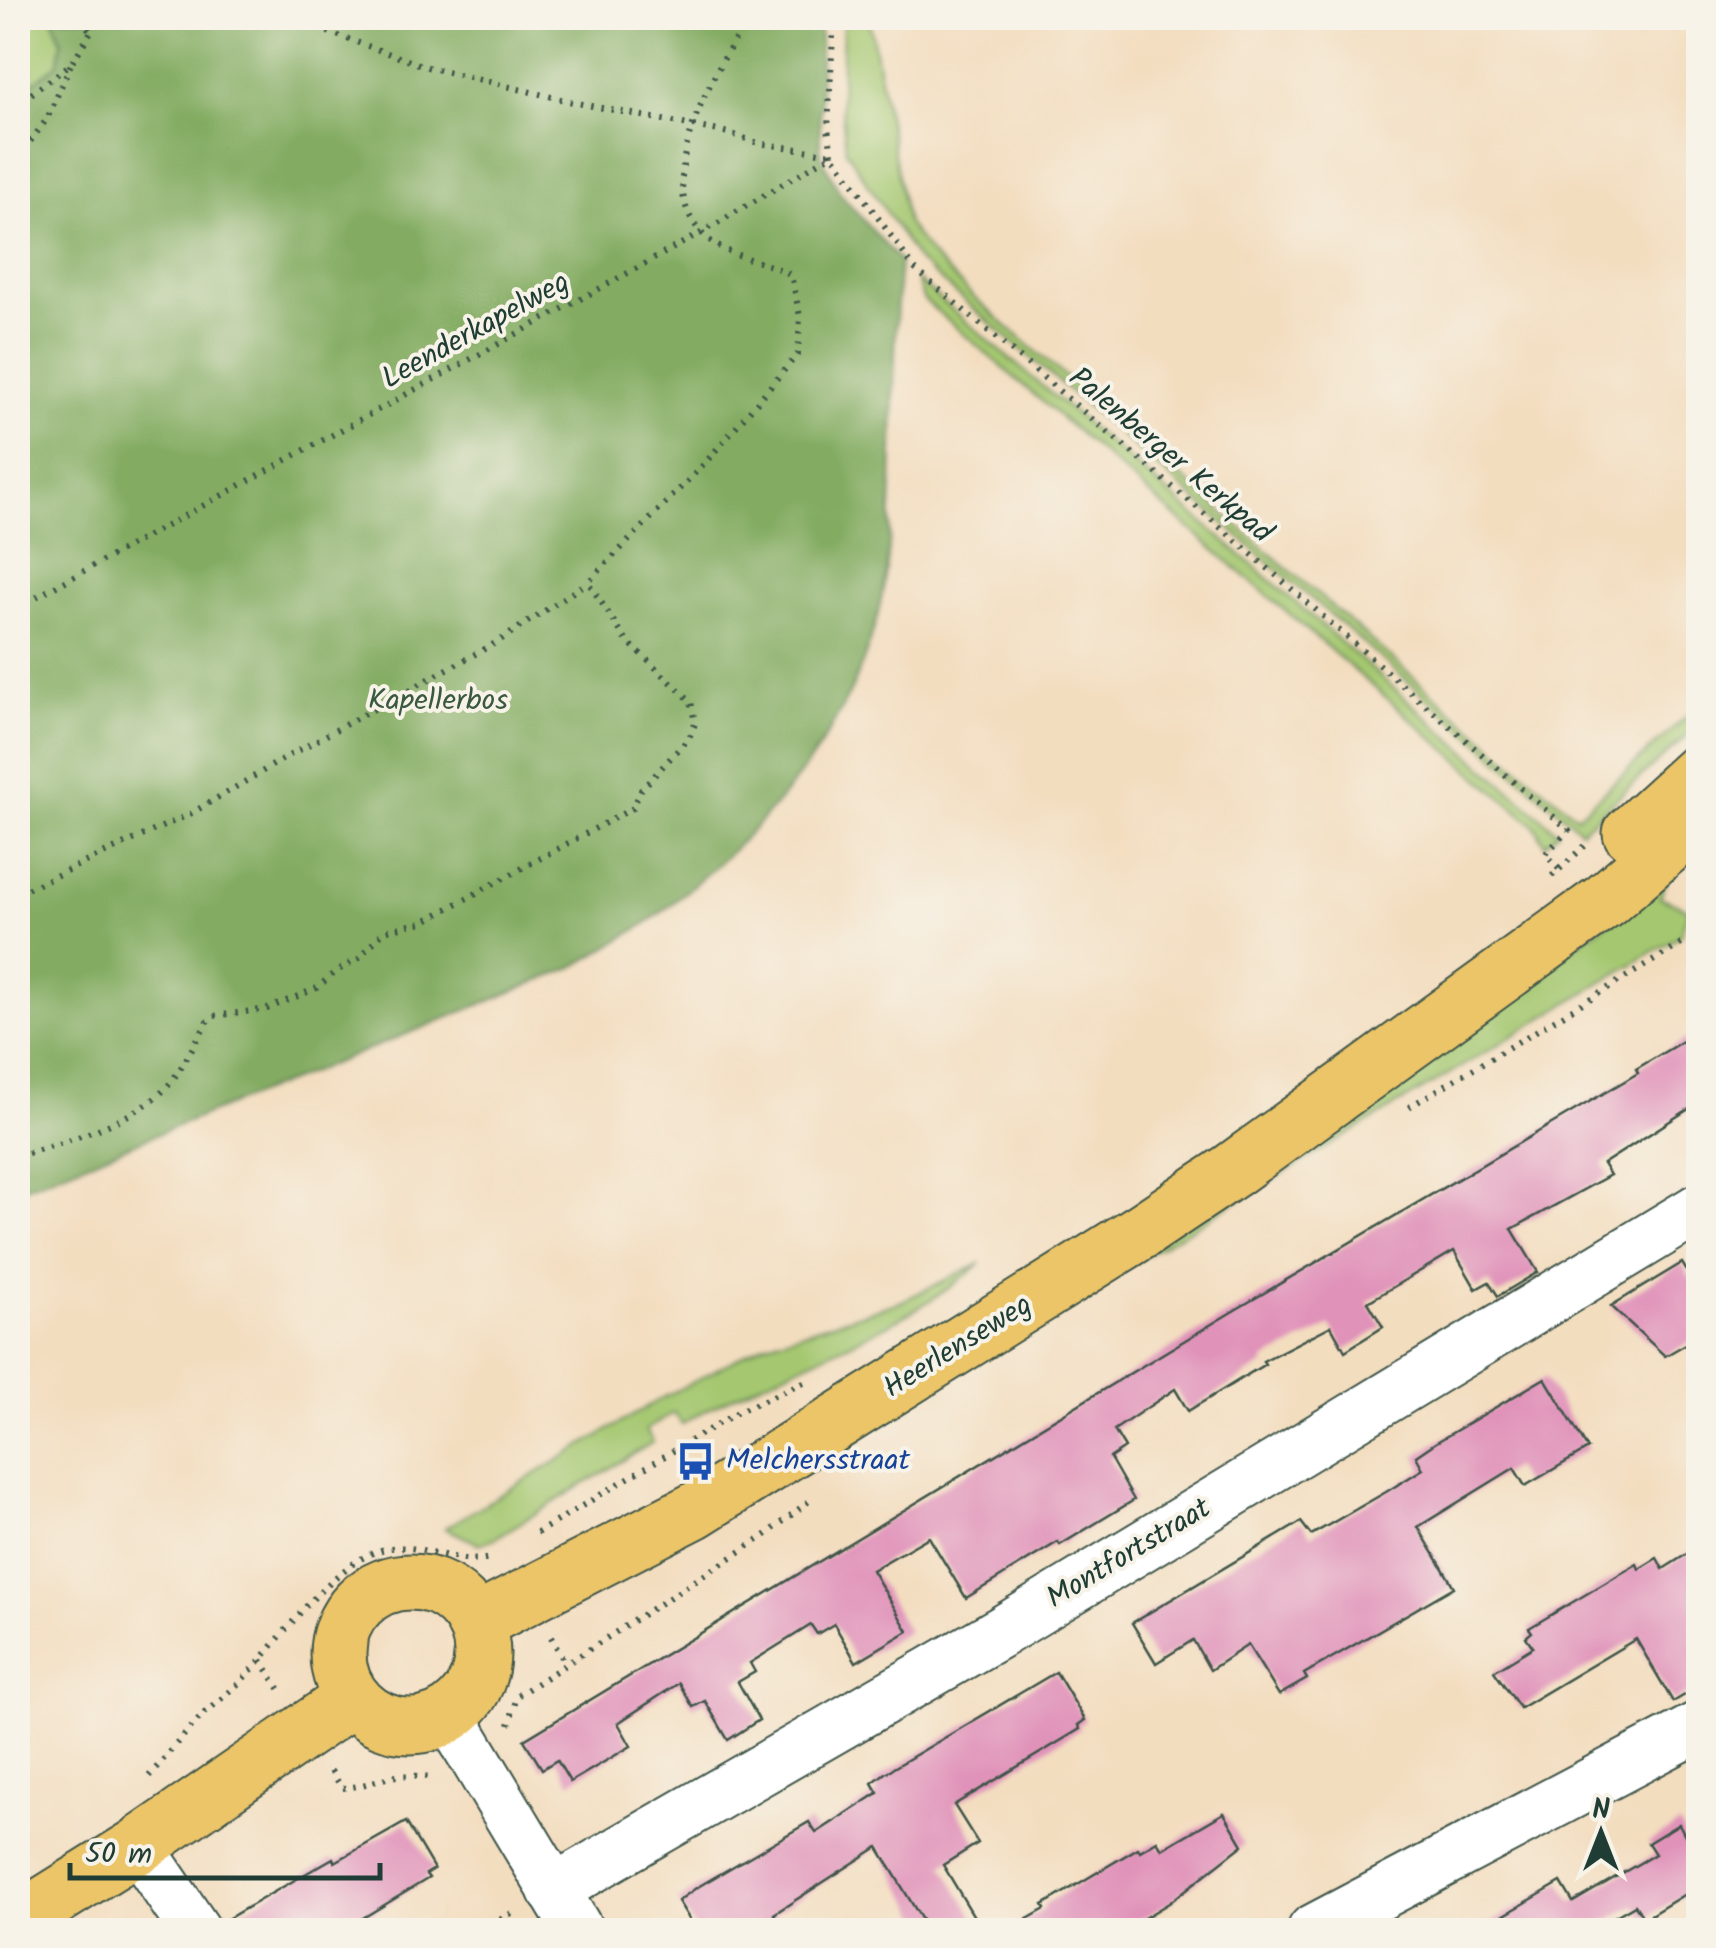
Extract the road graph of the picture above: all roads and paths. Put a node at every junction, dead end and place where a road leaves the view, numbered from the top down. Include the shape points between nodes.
1 (83, 18) edge
2 (98, 18) edge
3 (288, 18) edge
4 (748, 18) edge
5 (834, 18) edge
6 (90, 33) junction
7 (72, 63) junction
8 (18, 110) edge
9 (690, 127) junction
10 (832, 154) junction
11 (18, 158) edge
12 (702, 234) junction
13 (588, 582) junction
14 (18, 606) edge
15 (1698, 772) edge
16 (1698, 820) edge
17 (1559, 869) dead end
18 (18, 894) edge
19 (1419, 1035) junction
20 (18, 1156) edge
21 (1698, 1208) edge
22 (504, 1553) dead end
23 (475, 1623) junction
24 (565, 1664) dead end
25 (353, 1698) junction
26 (449, 1715) junction
27 (1698, 1726) edge
28 (480, 1768) junction
29 (148, 1778) dead end
30 (138, 1846) junction
31 (566, 1910) edge
32 (18, 1921) edge
33 (194, 1930) edge
34 (1314, 1930) edge

1 - 6 path
2 - 6 path
3 - 9 path via 427,67
4 - 9 path
5 - 10 path
6 - 7 path
7 - 8 path
7 - 11 path via 47,119
9 - 10 path
9 - 12 path via 682,168 686,208
10 - 12 path, Leenderkapelweg
10 - 17 path, Palenberger Kerkpad via 916,269 1569,830 1545,854
12 - 13 path via 745,260 792,275 798,354 705,463
12 - 14 path, Leenderkapelweg
13 - 18 path via 499,641 190,814
13 - 20 path via 626,640 692,701 689,738 633,808 423,922 384,930 317,988 267,1009 214,1016 164,1091 144,1106 67,1142
15 - 19 main road, Heerlenseweg
16 - 19 main road, Heerlenseweg via 1606,900
19 - 23 main road, Heerlenseweg via 1218,1180 850,1415 694,1511
21 - 31 street, Montfortstraat via 999,1633
22 - 29 path via 471,1560 404,1546 378,1551 334,1580
23 - 25 main road via 449,1593 431,1585 411,1582 372,1593 346,1622 339,1642 338,1661
23 - 26 main road via 480,1674
24 - 28 path via 517,1696 503,1746
25 - 26 main road via 368,1713 408,1727
25 - 30 main road
26 - 28 street
27 - 34 street
28 - 31 street
30 - 32 main road
30 - 33 street

